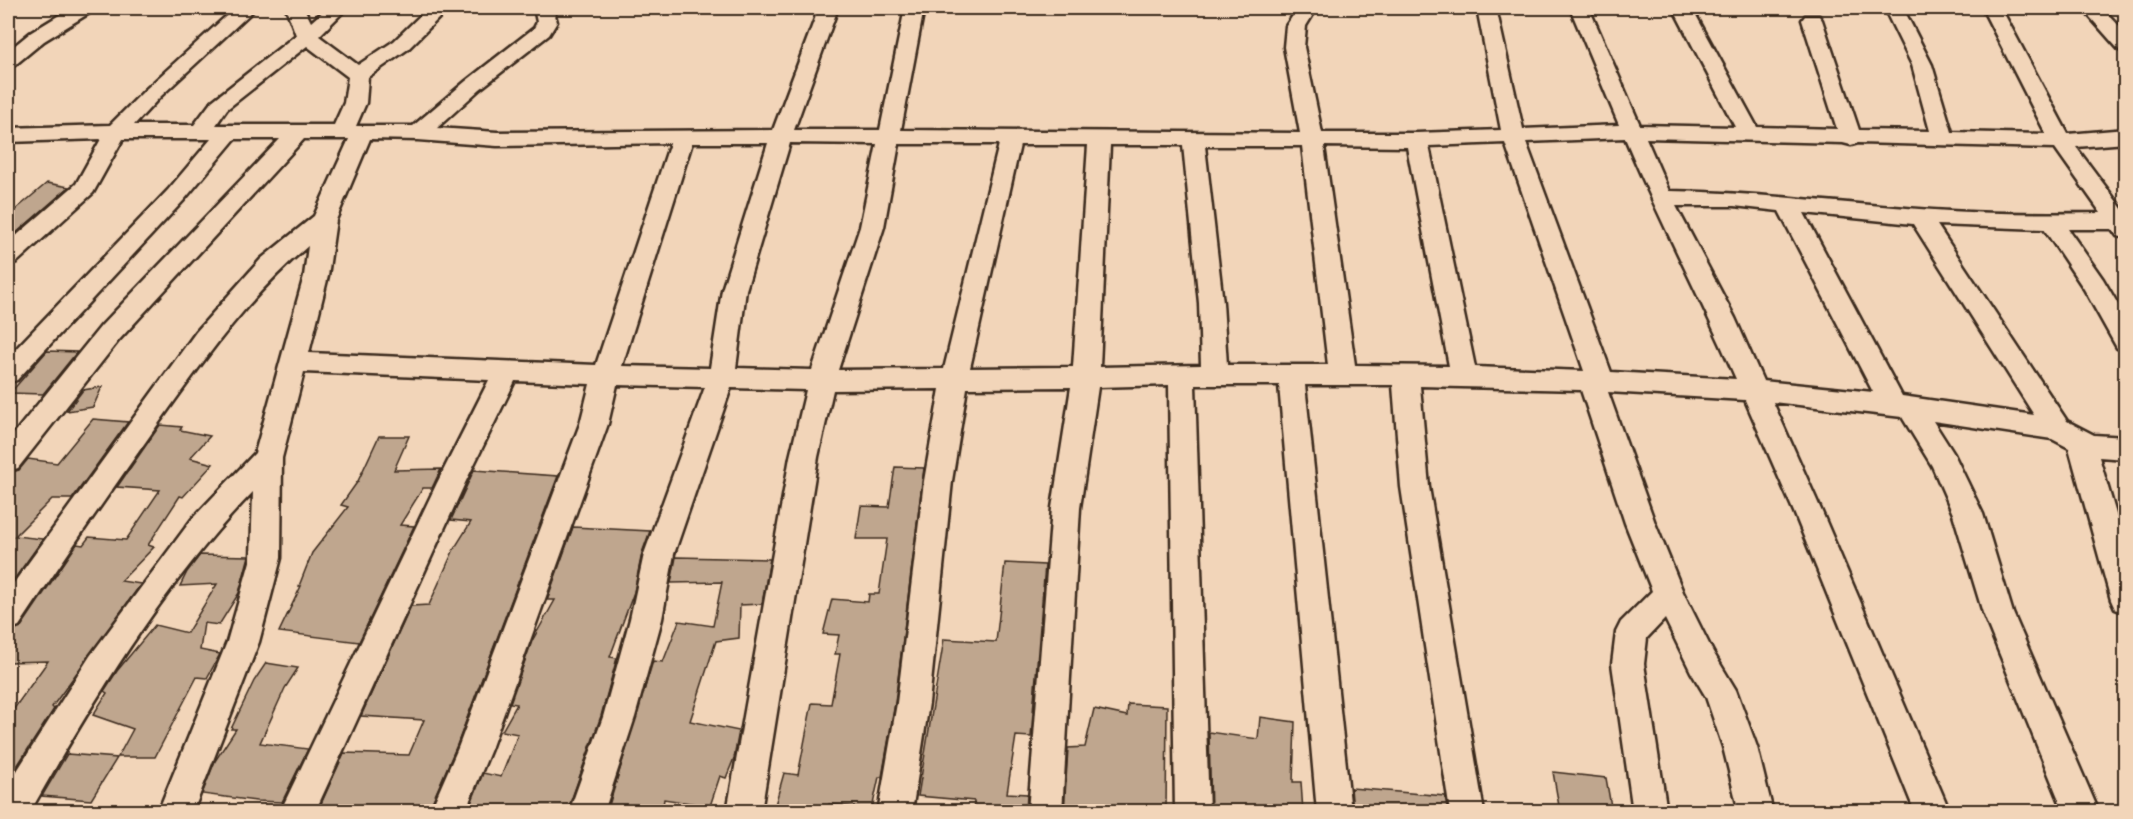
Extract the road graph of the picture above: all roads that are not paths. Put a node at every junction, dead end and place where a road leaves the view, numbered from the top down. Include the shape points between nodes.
1 (84, 8) edge
2 (246, 8) edge
3 (295, 8) edge
4 (338, 8) edge
5 (439, 8) edge
6 (543, 8) edge
7 (828, 8) edge
8 (914, 8) edge
9 (1307, 8) edge
10 (1486, 8) edge
11 (1580, 8) edge
12 (1683, 8) edge
13 (1894, 8) edge
14 (1992, 8) edge
15 (2092, 8) edge
16 (1812, 20) dead end
17 (307, 36) junction
18 (2126, 46) edge
19 (8, 62) edge
20 (358, 75) junction
21 (1632, 131) junction
22 (116, 132) junction
23 (298, 132) junction
24 (352, 133) junction
25 (418, 133) junction
26 (1749, 133) junction
27 (200, 134) junction
28 (227, 134) junction
29 (8, 135) edge
30 (2126, 135) edge
31 (683, 136) junction
32 (781, 137) junction
33 (888, 138) junction
34 (1011, 138) junction
35 (1514, 138) junction
36 (1851, 138) junction
37 (1099, 139) junction
38 (1193, 140) junction
39 (1417, 140) junction
40 (1943, 140) junction
41 (1311, 141) junction
42 (2061, 141) junction
43 (1661, 198) junction
44 (1786, 204) junction
45 (1920, 218) junction
46 (324, 220) junction
47 (2051, 222) junction
48 (2121, 225) edge
49 (8, 256) edge
50 (2126, 341) edge
51 (292, 362) junction
52 (507, 371) junction
53 (8, 373) edge
54 (606, 375) junction
55 (1182, 375) junction
56 (1214, 375) junction
57 (1291, 375) junction
58 (1343, 375) junction
59 (1406, 376) junction
60 (1464, 376) junction
61 (722, 377) junction
62 (955, 378) junction
63 (1086, 378) junction
64 (822, 380) junction
65 (1596, 382) junction
66 (1753, 390) junction
67 (1903, 408) junction
68 (2070, 436) junction
69 (2126, 448) edge
70 (268, 458) junction
71 (8, 460) edge
72 (1669, 594) junction
73 (2126, 600) edge
74 (8, 616) edge
75 (11, 812) edge
76 (175, 812) edge
77 (297, 812) edge
78 (447, 812) edge
79 (586, 812) edge
80 (744, 812) edge
81 (895, 812) edge
82 (1045, 812) edge
83 (1192, 812) edge
84 (1334, 812) edge
85 (1467, 812) edge
86 (1650, 812) edge
87 (1756, 812) edge
88 (1933, 812) edge
89 (2082, 812) edge

1 - 19 street via 38,37
2 - 22 street
3 - 17 street
4 - 17 street
5 - 20 street via 401,45
6 - 25 street via 547,22 542,31
7 - 32 street
8 - 33 street
9 - 41 street via 1296,26 1294,47
10 - 35 street
11 - 21 street
12 - 26 street
13 - 40 street via 1922,65
14 - 42 street
15 - 18 street
16 - 36 street
17 - 20 street
17 - 27 street via 219,105
20 - 24 street
21 - 26 street
21 - 35 street
21 - 43 street
22 - 27 street
22 - 29 street
22 - 49 street via 85,188
23 - 24 street
23 - 28 street
23 - 71 street via 110,333
24 - 25 street
24 - 46 street
25 - 31 street via 497,139
26 - 36 street
27 - 28 street
28 - 53 street via 176,195
30 - 42 street
31 - 32 street
31 - 54 street
32 - 33 street
32 - 61 street via 734,290
33 - 34 street
33 - 64 street via 872,227
34 - 37 street
34 - 62 street
35 - 39 street
35 - 65 street
36 - 40 street
37 - 38 street
37 - 63 street
38 - 41 street
38 - 56 street via 1211,303
39 - 41 street
39 - 60 street
40 - 42 street
41 - 58 street via 1320,182 1330,293
42 - 48 street
43 - 44 street
43 - 66 street via 1722,318
44 - 45 street
44 - 67 street
45 - 47 street
45 - 68 street
46 - 51 street via 316,276
46 - 74 street via 270,265 205,339
47 - 48 street
47 - 50 street
51 - 52 street
51 - 70 street
52 - 54 street
52 - 77 street
54 - 61 street
54 - 78 street via 594,424
55 - 56 street
55 - 63 street
55 - 83 street
56 - 57 street
57 - 58 street
57 - 84 street
58 - 59 street
59 - 60 street
59 - 85 street via 1415,487
60 - 65 street
61 - 64 street
61 - 79 street via 659,555 619,717
62 - 63 street
62 - 64 street
62 - 81 street
63 - 82 street via 1066,508
64 - 80 street via 804,456
65 - 66 street
65 - 72 street via 1640,523
66 - 67 street
66 - 88 street
67 - 68 street
67 - 89 street via 1944,462 1968,514 1998,614
68 - 69 street via 2099,448
68 - 73 street via 2088,471
70 - 75 street via 203,526 114,645 48,746
70 - 76 street via 266,558 243,642
72 - 86 street via 1632,632 1628,664
72 - 87 street via 1720,690 1740,747

